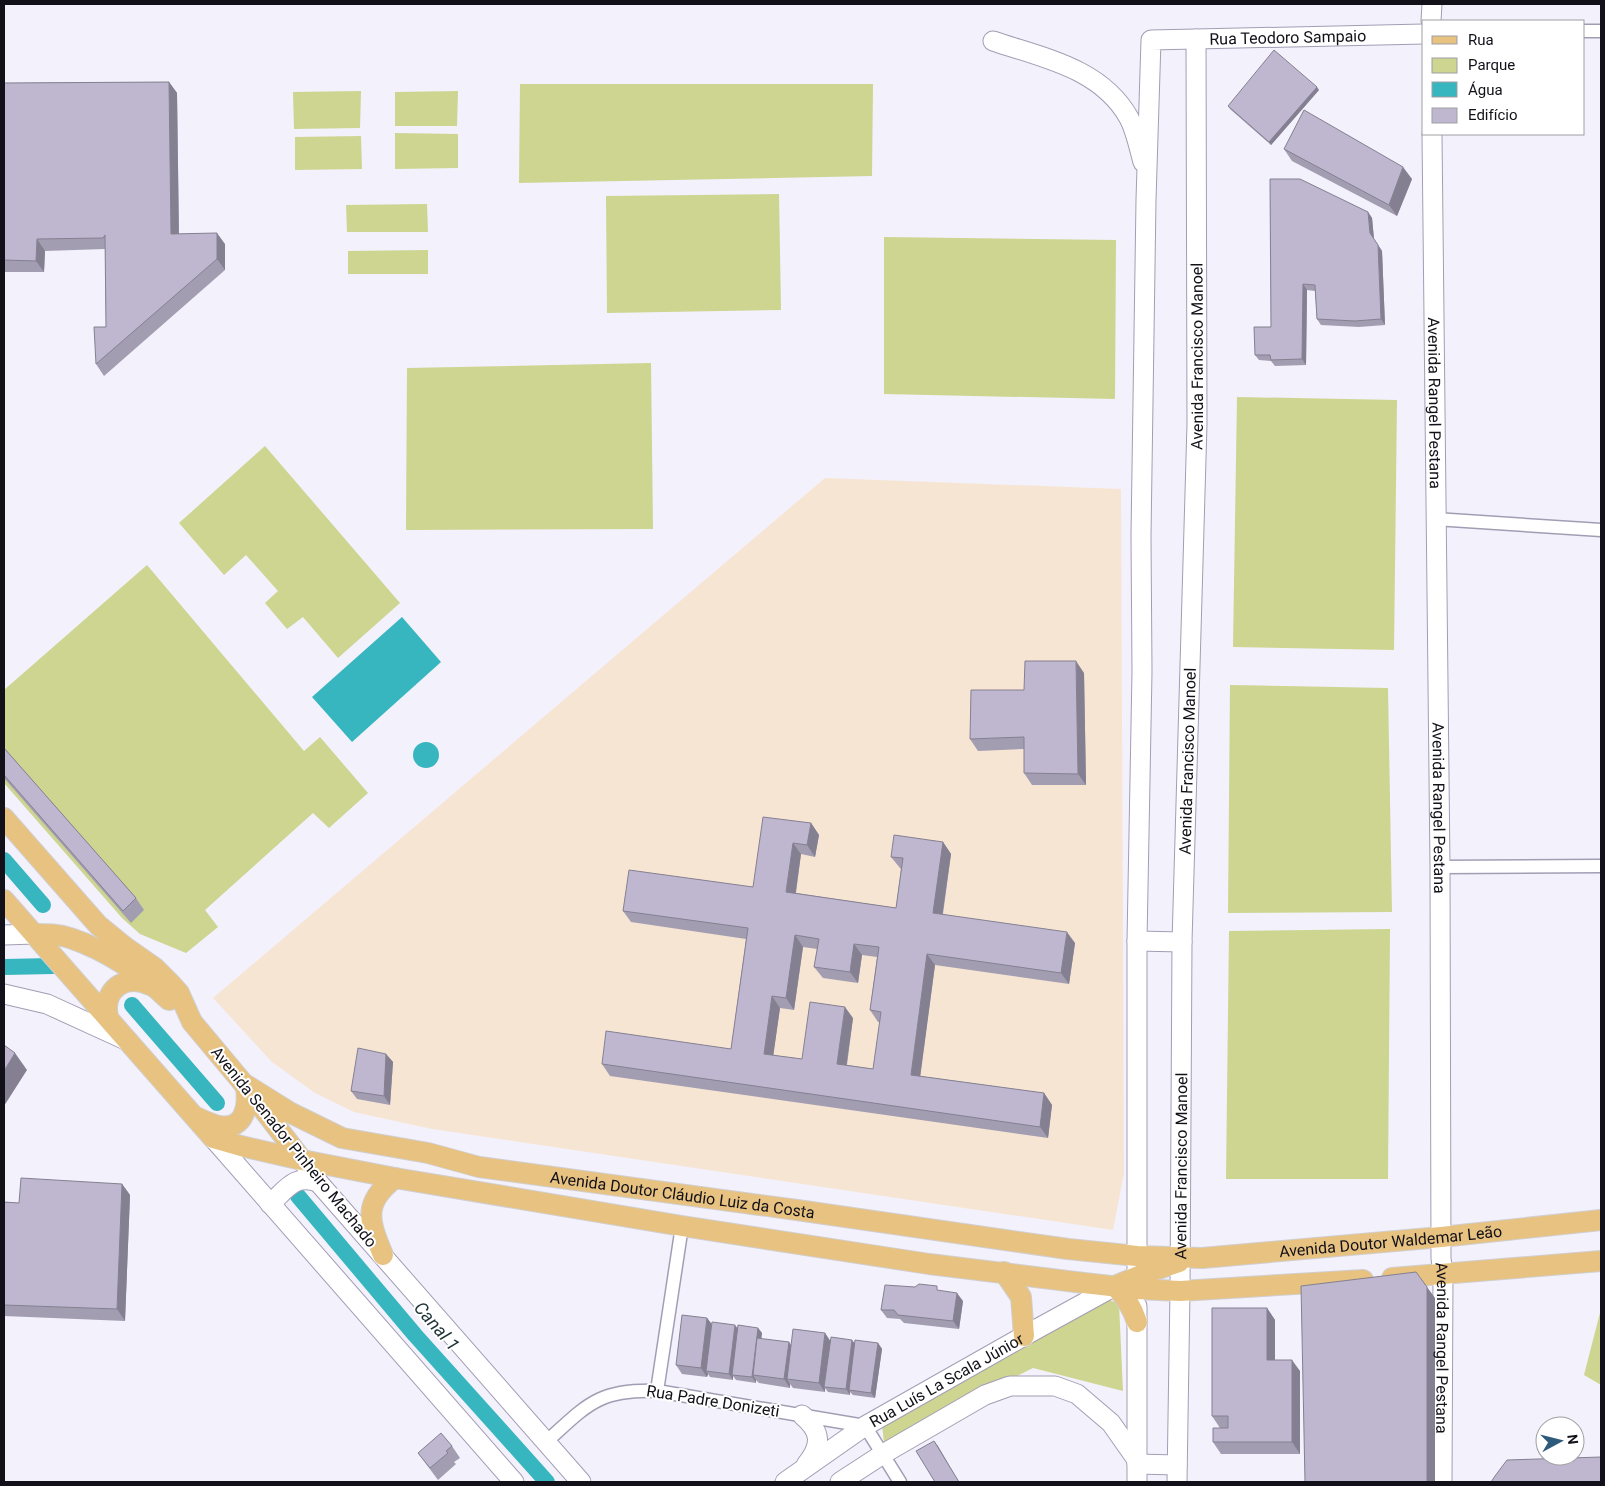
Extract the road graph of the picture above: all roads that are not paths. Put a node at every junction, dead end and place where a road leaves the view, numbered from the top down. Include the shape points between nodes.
1 (1432, 4) edge
2 (1432, 20) edge
3 (1601, 31) edge
4 (1585, 32) edge
5 (1422, 34) edge
6 (1191, 39) junction
7 (993, 41) dead end
8 (1432, 135) edge
9 (1148, 178) junction
10 (1435, 519) junction
11 (1601, 530) edge
12 (4, 818) edge
13 (1601, 866) edge
14 (1440, 867) junction
15 (4, 900) edge
16 (35, 934) junction
17 (4, 935) edge
18 (1142, 941) junction
19 (1180, 942) junction
20 (156, 988) junction
21 (4, 994) edge
22 (108, 1017) junction
23 (192, 1022) junction
24 (130, 1042) junction
25 (244, 1085) junction
26 (194, 1116) junction
27 (213, 1138) junction
28 (302, 1160) junction
29 (395, 1178) junction
30 (318, 1182) junction
31 (270, 1204) junction
32 (1601, 1220) edge
33 (682, 1226) junction
34 (1441, 1237) junction
35 (383, 1255) junction
36 (1137, 1256) junction
37 (1180, 1260) junction
38 (1601, 1261) edge
39 (1004, 1272) junction
40 (1443, 1275) junction
41 (1137, 1283) junction
42 (1115, 1286) junction
43 (1180, 1291) junction
44 (1137, 1322) junction
45 (1024, 1336) junction
46 (656, 1391) junction
47 (802, 1416) junction
48 (865, 1426) junction
49 (546, 1442) junction
50 (883, 1454) junction
51 (1140, 1468) edge
52 (802, 1470) junction
53 (1175, 1470) edge
54 (513, 1482) edge
55 (581, 1482) edge
56 (785, 1482) edge
57 (840, 1482) edge
58 (900, 1482) edge
59 (1442, 1482) edge

1 - 2 street
3 - 4 street
5 - 6 street, Rua Teodoro Sampaio
6 - 9 street, Rua Teodoro Sampaio via 1158,40
6 - 19 street, Avenida Francisco Manoel via 1197,424
7 - 9 street via 1071,67 1106,90 1129,119
8 - 10 street, Avenida Rangel Pestana
9 - 18 street via 1141,536
10 - 11 street
10 - 14 street, Avenida Rangel Pestana
12 - 23 main road, Avenida Senador Pinheiro Machado via 98,924 171,984
13 - 14 street
14 - 34 street, Avenida Rangel Pestana
15 - 16 main road
16 - 17 street
16 - 20 main road via 70,938 134,971
16 - 22 main road
18 - 19 street
18 - 36 street
19 - 37 street, Avenida Francisco Manoel
20 - 22 main road via 136,980 114,988 106,1006
20 - 23 main road
21 - 24 street via 46,1004
22 - 24 main road
23 - 25 main road, Avenida Senador Pinheiro Machado
24 - 26 main road
25 - 26 main road via 248,1100 245,1114 239,1121 223,1126
25 - 28 main road, Avenida Senador Pinheiro Machado
25 - 36 main road, Avenida Doutor Cláudio Luiz da Costa via 342,1138 428,1153 478,1167
26 - 27 main road
27 - 28 main road, Avenida Doutor Cláudio Luiz da Costa
27 - 31 street
28 - 29 main road, Avenida Doutor Cláudio Luiz da Costa
28 - 30 street, Avenida Senador Pinheiro Machado
29 - 33 main road, Avenida Doutor Cláudio Luiz da Costa
29 - 35 main road via 375,1197 371,1208 375,1236
30 - 31 street via 308,1178 298,1180
30 - 35 street, Avenida Senador Pinheiro Machado
31 - 54 street
32 - 34 main road, Avenida Doutor Waldemar Leão
33 - 39 main road, Avenida Doutor Cláudio Luiz da Costa
33 - 46 street
34 - 37 main road, Avenida Doutor Waldemar Leão
34 - 40 street, Avenida Rangel Pestana
35 - 49 street, Avenida Senador Pinheiro Machado
36 - 37 main road, Avenida Doutor Cláudio Luiz da Costa
36 - 41 street
37 - 41 main road
37 - 43 street, Avenida Francisco Manoel
38 - 40 main road, Avenida Doutor Waldemar Leão
39 - 42 main road, Avenida Doutor Cláudio Luiz da Costa
39 - 45 main road via 1021,1297
40 - 43 main road, Avenida Doutor Waldemar Leão
40 - 59 street, Avenida Rangel Pestana
41 - 42 main road, Avenida Doutor Cláudio Luiz da Costa
41 - 43 main road, Avenida Doutor Waldemar Leão
41 - 44 street
42 - 44 main road via 1130,1303
42 - 45 street, Rua Luís La Scala Júnior
43 - 53 street, Avenida Francisco Manoel
44 - 51 street
45 - 48 street, Rua Luís La Scala Júnior
46 - 47 street, Rua Padre Donizeti
46 - 49 street, Rua Padre Donizeti via 624,1392 596,1400
47 - 48 street, Rua Padre Donizeti
47 - 52 street via 816,1429 818,1441
48 - 50 street
48 - 52 street, Rua Luís La Scala Júnior
49 - 55 street, Avenida Senador Pinheiro Machado
50 - 51 street, Rua Luís La Scala Júnior via 986,1395 1010,1386 1055,1386 1077,1394 1111,1423
50 - 57 street, Rua Luís La Scala Júnior
50 - 58 street
51 - 53 street
52 - 56 street, Rua Luís La Scala Júnior

